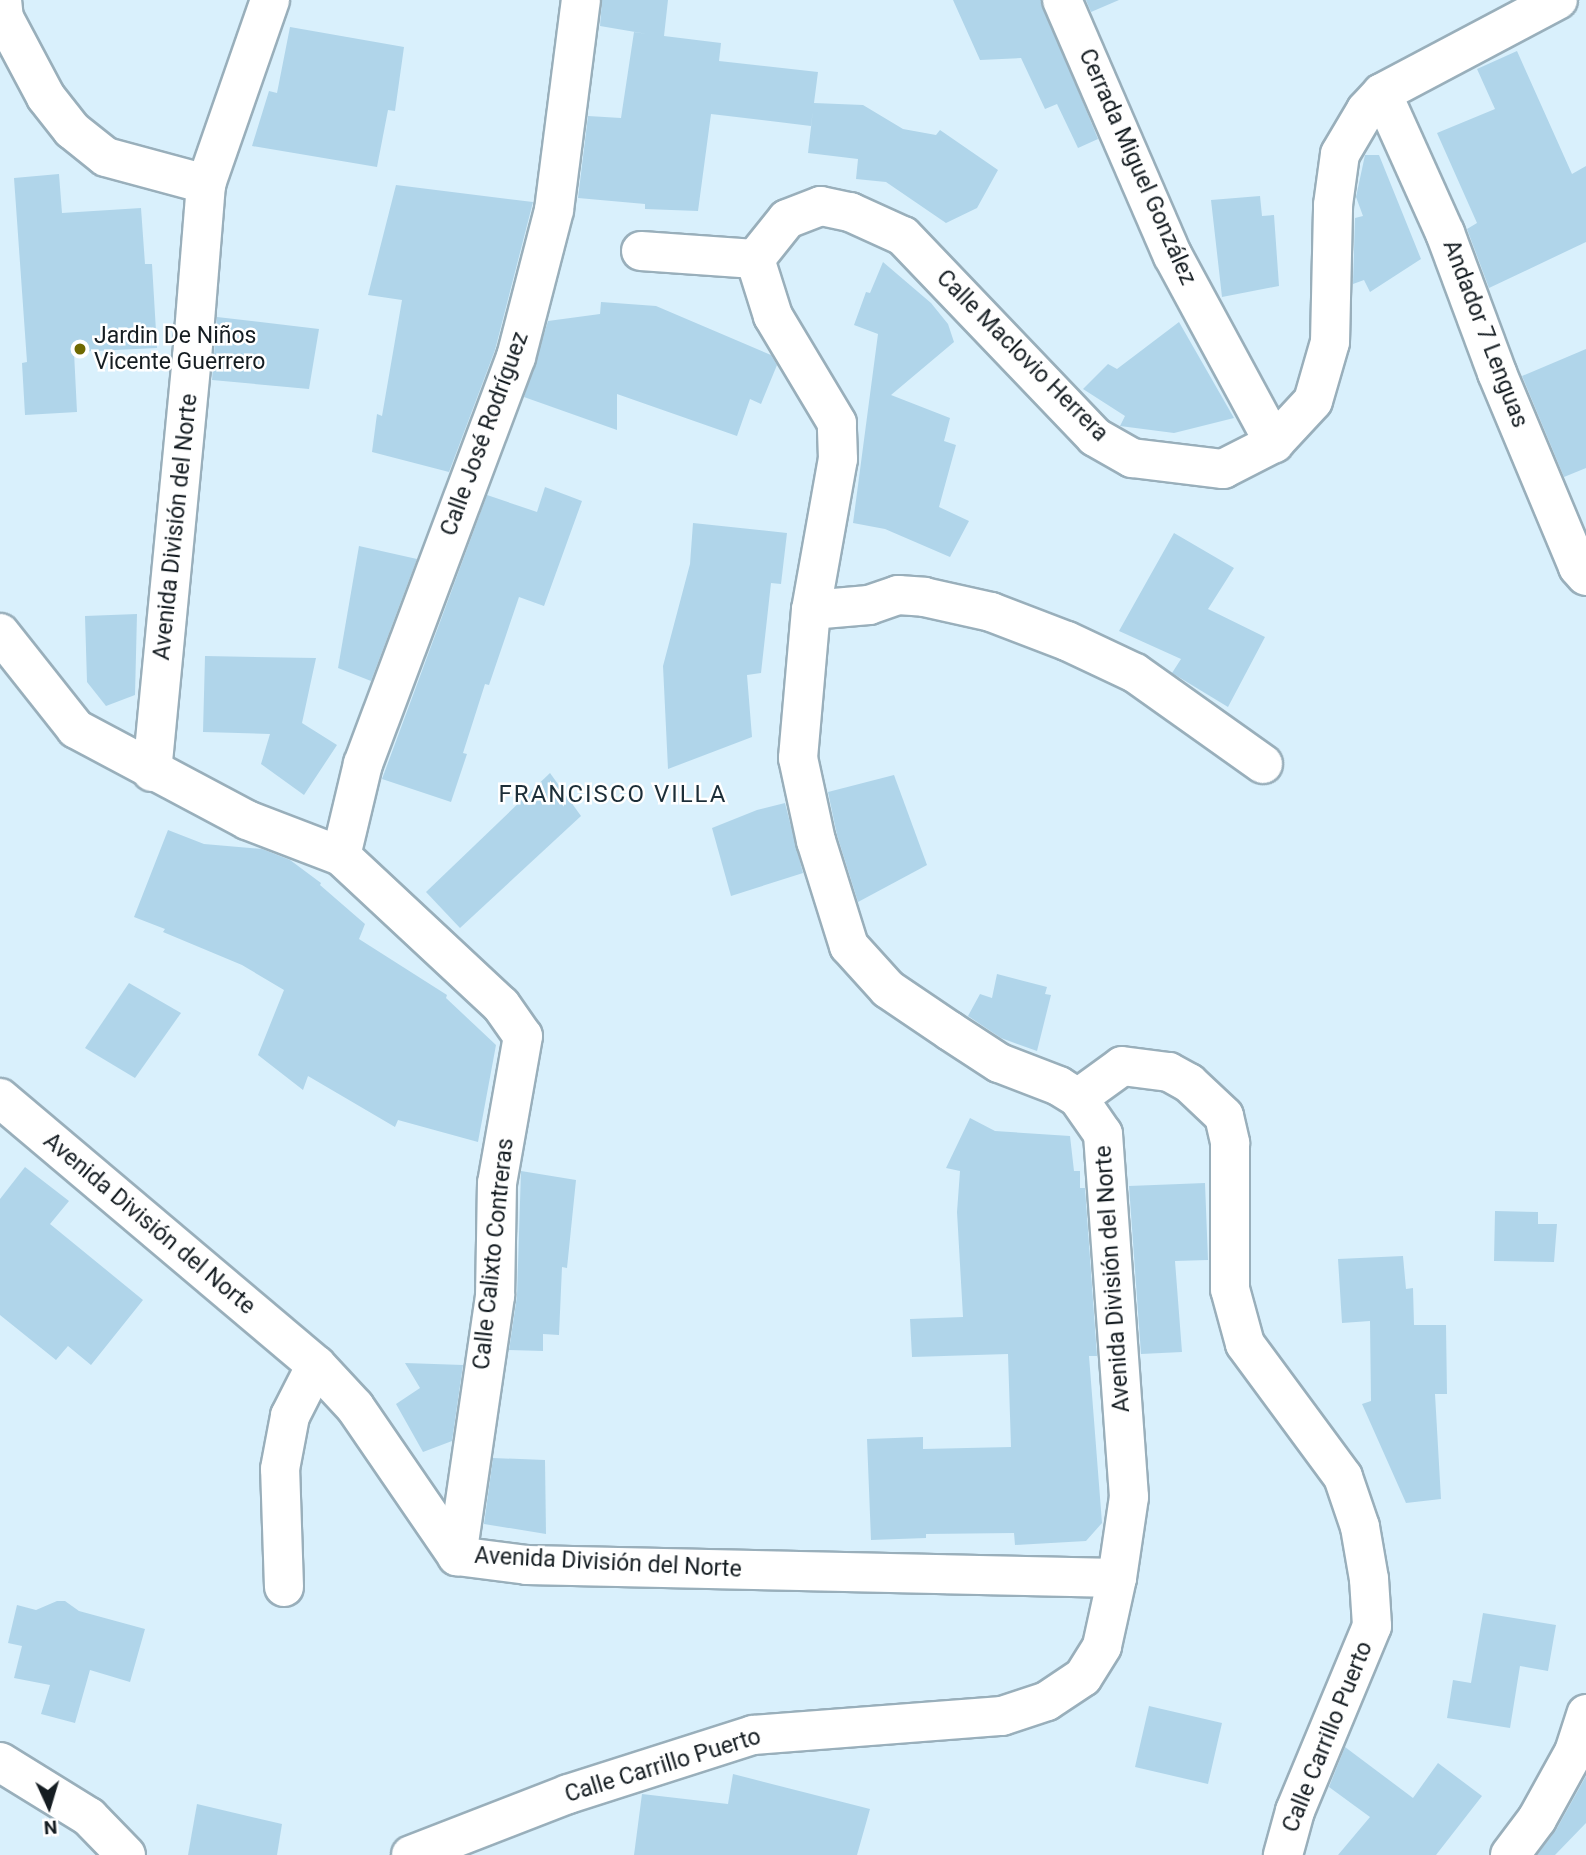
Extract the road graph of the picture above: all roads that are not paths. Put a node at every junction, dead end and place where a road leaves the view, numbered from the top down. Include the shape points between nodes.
1 (2, 0) edge
2 (270, 0) edge
3 (581, 0) edge
4 (1062, 0) edge
5 (1558, 0) edge
6 (1382, 93) junction
7 (206, 184) junction
8 (641, 251) dead end
9 (755, 259) junction
10 (1274, 443) junction
11 (1586, 576) edge
12 (811, 610) junction
13 (0, 633) edge
14 (1263, 764) dead end
15 (152, 772) junction
16 (341, 856) junction
17 (0, 1098) edge
18 (1078, 1098) junction
19 (316, 1365) junction
20 (457, 1556) junction
21 (1117, 1578) junction
22 (284, 1587) dead end
23 (1083, 1677) joint
24 (1586, 1714) edge
25 (0, 1762) edge
26 (126, 1855) edge
27 (411, 1855) edge
28 (1283, 1855) edge
29 (1510, 1855) edge

1 - 7 street via 4,18 46,97 72,130 106,157
2 - 7 street, Avenida División del Norte
3 - 16 street, Calle José Rodríguez via 554,210 516,357 363,764
4 - 10 street, Cerrada Miguel González via 1173,256
5 - 6 street, Calle Maclovio Herrera
6 - 10 street, Calle Maclovio Herrera via 1366,110 1340,154 1333,205 1330,342 1313,401
6 - 11 street, Andador 7 Lenguas via 1445,233 1578,567
7 - 15 street, Avenida División del Norte
8 - 9 street
9 - 10 street, Calle Maclovio Herrera via 787,219 821,206 850,212 903,236 1095,437 1132,458 1223,469
9 - 12 street, Avenida División del Norte via 773,316 837,423 838,459
12 - 14 street via 869,605 898,595 991,612 1135,673
12 - 18 street, Avenida División del Norte via 798,758 816,841 849,946 888,989 950,1031 999,1063
13 - 15 street via 76,729
15 - 16 street via 247,820
16 - 20 street, Calle Calixto Contreras via 501,1005 523,1036 497,1183 495,1296
17 - 19 street, Avenida División del Norte
18 - 21 street, Avenida División del Norte via 1103,1134 1104,1146 1129,1497
18 - 28 street, Calle Carrillo Puerto via 1122,1066 1169,1072 1189,1083 1224,1116 1230,1143 1230,1289 1245,1344 1343,1477 1360,1527 1372,1626 1295,1811
19 - 20 street, Avenida División del Norte via 355,1407
19 - 22 street via 290,1416 280,1469
20 - 21 street, Avenida División del Norte via 527,1565
21 - 23 street, Avenida División del Norte via 1102,1646
23 - 27 street, Calle Carrillo Puerto via 1047,1701 1002,1716 753,1735 568,1794
24 - 29 street via 1574,1752 1537,1819
25 - 26 street via 89,1817

